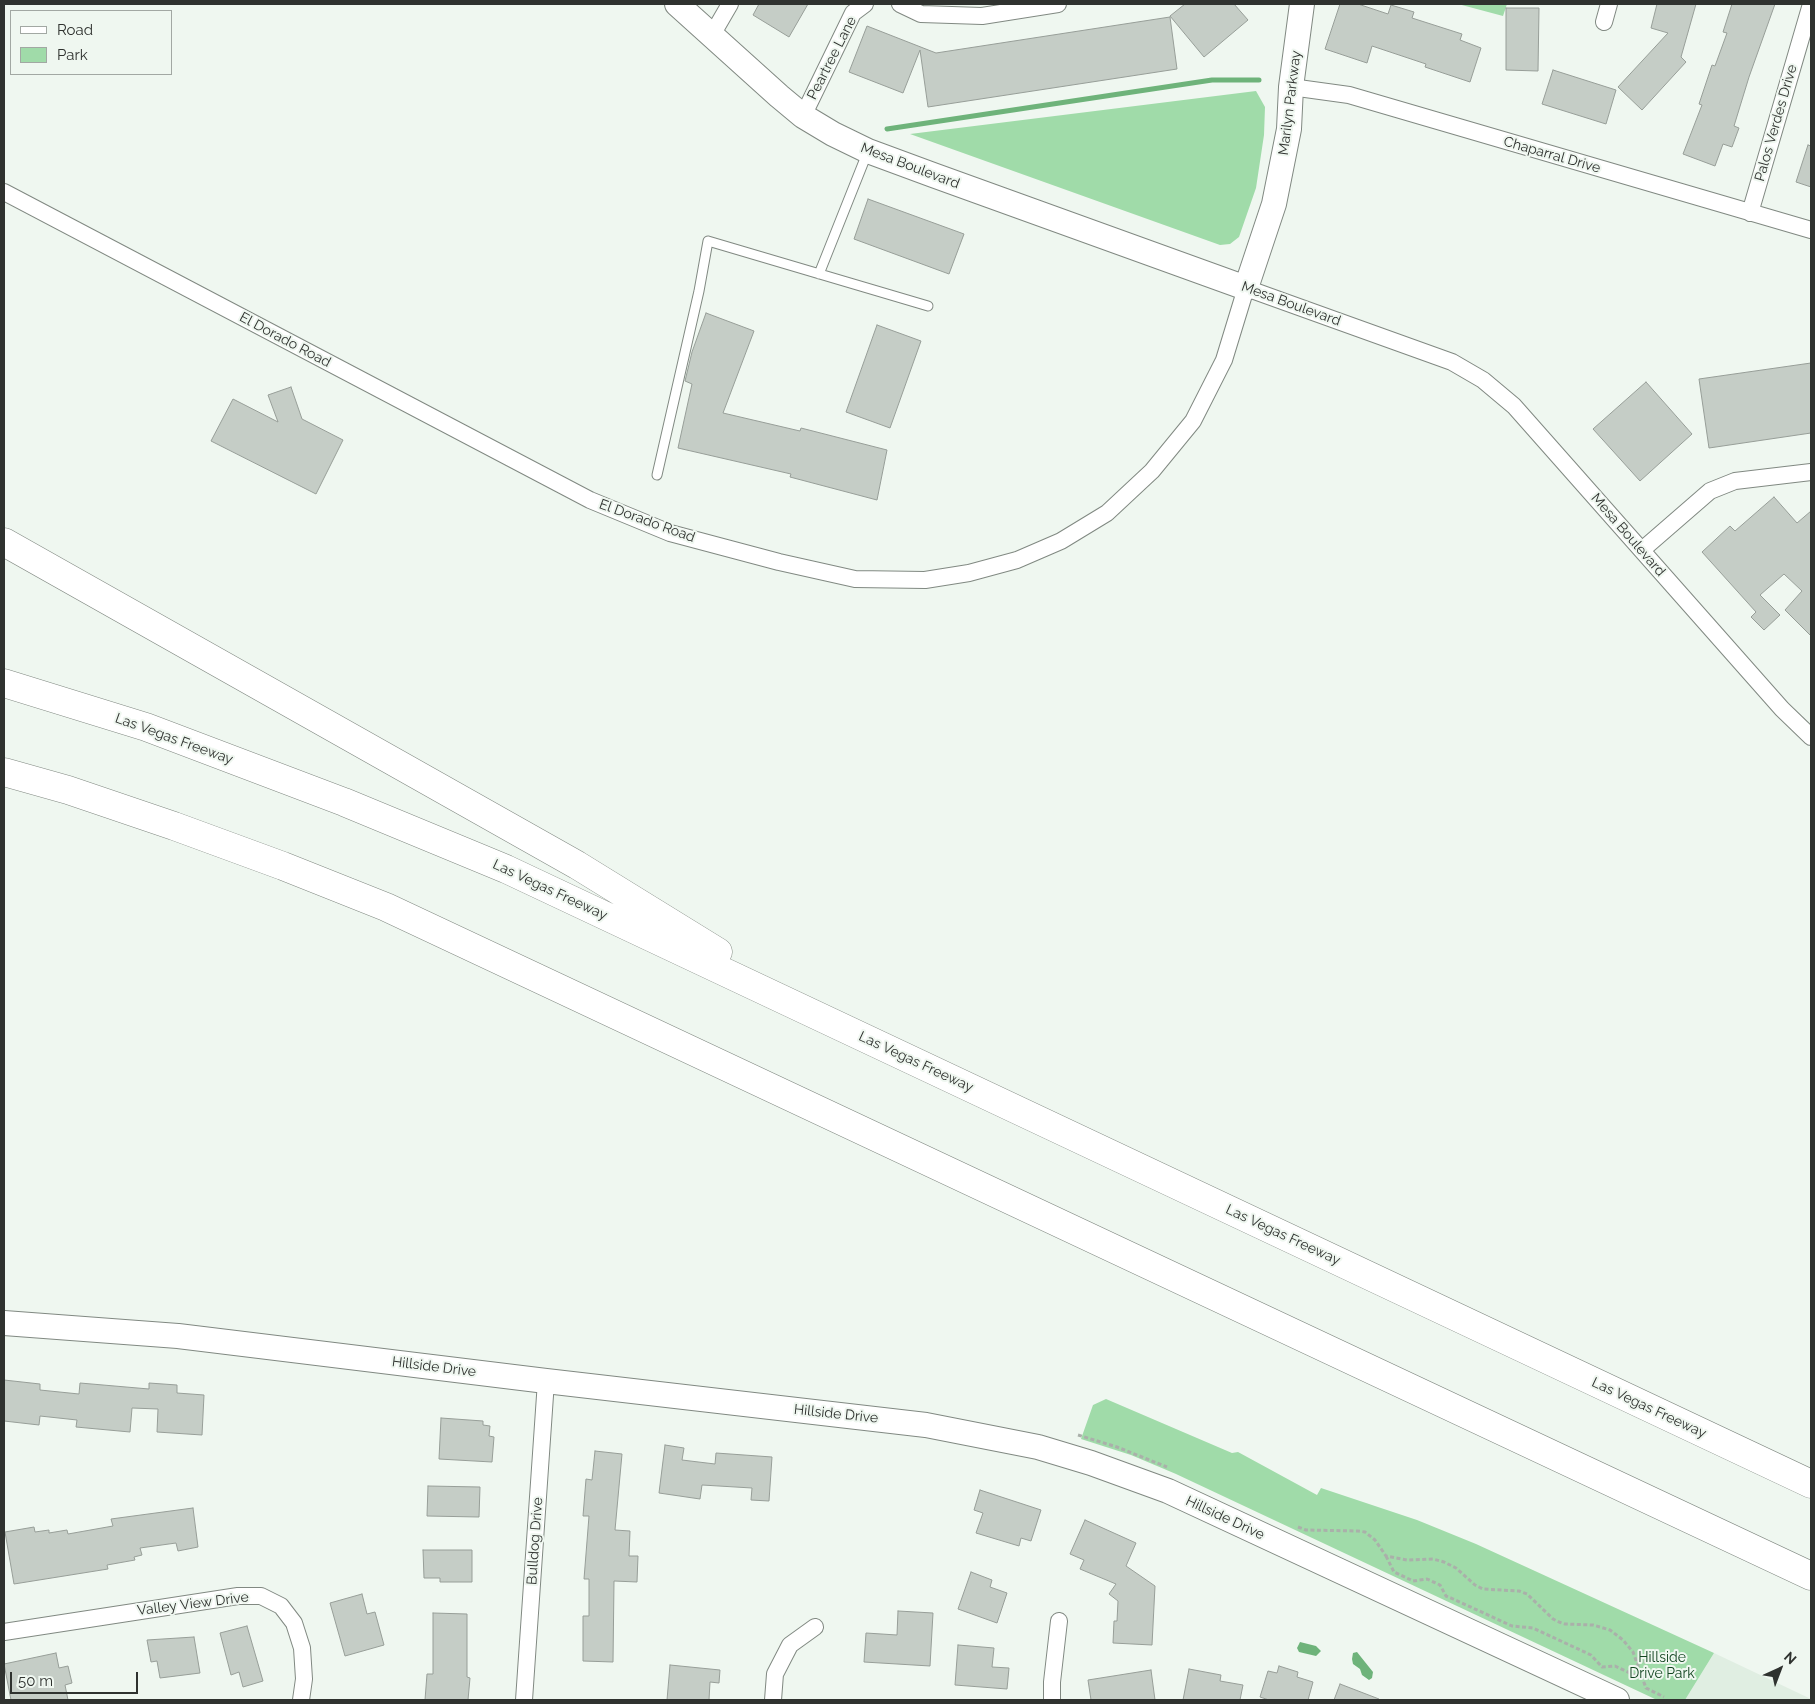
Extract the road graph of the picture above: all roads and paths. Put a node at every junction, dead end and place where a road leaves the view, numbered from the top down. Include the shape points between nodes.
1 (677, 4) edge
2 (730, 4) edge
3 (866, 4) edge
4 (900, 4) edge
5 (1058, 4) edge
6 (1302, 4) edge
7 (1609, 4) edge
8 (1811, 4) edge
9 (948, 9) edge
10 (1604, 22) dead end
11 (712, 35) junction
12 (1291, 87) junction
13 (803, 116) junction
14 (868, 151) junction
15 (4, 192) edge
16 (1750, 212) junction
17 (1811, 230) edge
18 (819, 274) junction
19 (1246, 288) junction
20 (928, 306) dead end
21 (1811, 472) edge
22 (657, 475) dead end
23 (4, 542) edge
24 (1642, 550) junction
25 (4, 682) edge
26 (1811, 737) edge
27 (4, 772) edge
28 (4, 778) edge
29 (68, 790) junction
30 (827, 1020) junction
31 (4, 1323) edge
32 (546, 1382) junction
33 (1078, 1435) dead end
34 (1174, 1471) dead end
35 (1811, 1484) edge
36 (1293, 1525) dead end
37 (1386, 1556) junction
38 (1802, 1572) edge
39 (1059, 1621) dead end
40 (815, 1626) dead end
41 (4, 1632) edge
42 (1655, 1661) dead end
43 (1636, 1662) junction
44 (1643, 1679) junction
45 (1664, 1698) dead end
46 (1612, 1699) edge
47 (301, 1700) edge
48 (524, 1700) edge
49 (773, 1700) edge
50 (1052, 1700) edge

1 - 11 main road, Mesa Boulevard
2 - 11 street
3 - 13 street, Peartree Lane via 853,13
4 - 9 street via 921,14
5 - 9 street via 982,16
6 - 12 main road, Marilyn Parkway
7 - 10 street
8 - 16 street, Palos Verdes Drive
11 - 13 main road, Mesa Boulevard
12 - 16 street, Chaparral Drive via 1349,95
12 - 19 main road, Marilyn Parkway via 1289,129 1274,204
13 - 14 main road, Mesa Boulevard
14 - 18 lane
14 - 19 main road, Mesa Boulevard
15 - 19 street, El Dorado Road via 590,500 670,532 855,579 925,580 969,573 1017,560 1062,540 1107,512 1152,471 1193,421 1224,360
16 - 17 street, Chaparral Drive
18 - 20 lane
18 - 22 lane via 708,241
19 - 24 street, Mesa Boulevard via 1452,362 1483,380 1514,406
21 - 24 street via 1735,480 1710,491
23 - 30 highway via 577,865
24 - 26 street, Mesa Boulevard via 1782,709
25 - 30 highway, Las Vegas Freeway via 146,728 344,802 506,870
27 - 29 highway
28 - 29 highway
29 - 38 highway via 283,866 394,911
30 - 35 highway, Las Vegas Freeway
31 - 32 main road, Hillside Drive via 178,1336
32 - 46 main road, Hillside Drive via 926,1425 1038,1447 1168,1491
32 - 48 street, Bulldog Drive
33 - 34 path
36 - 37 path via 1306,1530 1365,1532
37 - 43 path via 1406,1560 1433,1559 1456,1568 1483,1589 1527,1594 1559,1622 1593,1625 1617,1634 1633,1652
37 - 44 path via 1394,1572 1413,1581 1427,1579 1440,1585 1446,1596 1512,1626 1533,1628 1591,1655 1602,1668 1615,1666
39 - 50 street
40 - 49 street via 790,1645 775,1674
41 - 47 street, Valley View Drive via 238,1596 261,1596 281,1606 294,1623 302,1648 304,1679
42 - 43 path
43 - 44 path
44 - 45 path via 1646,1688

